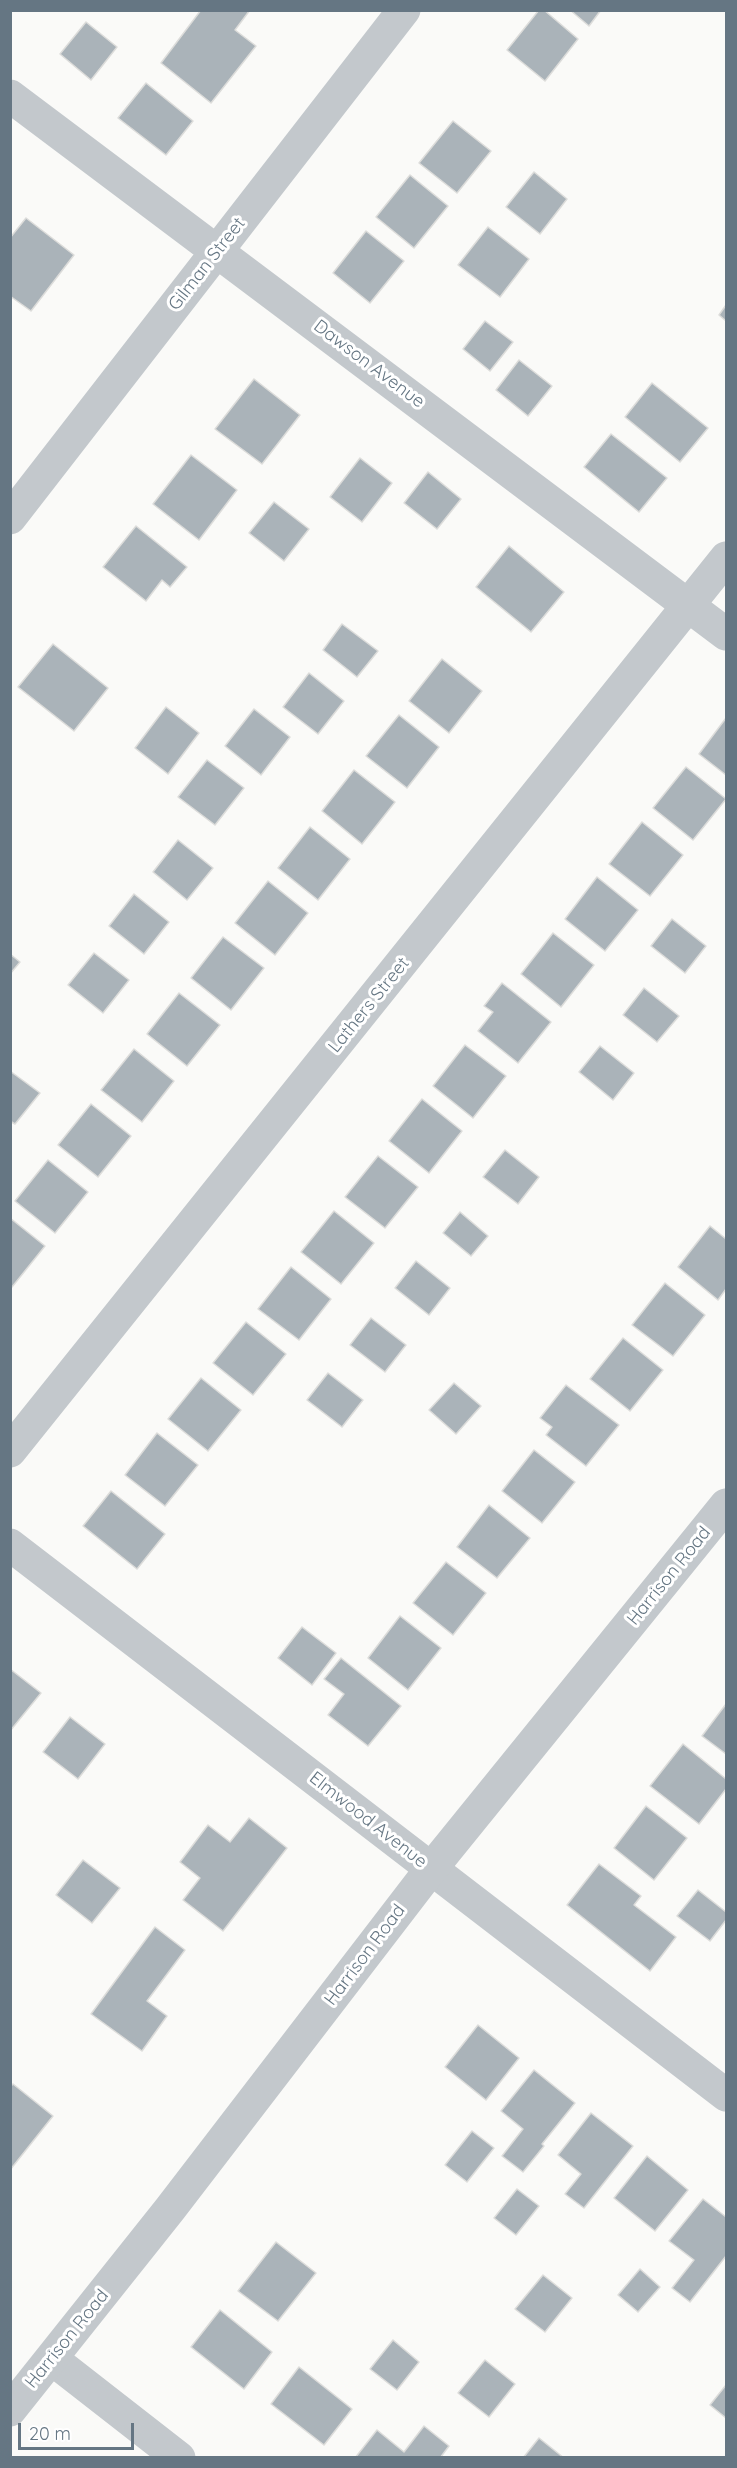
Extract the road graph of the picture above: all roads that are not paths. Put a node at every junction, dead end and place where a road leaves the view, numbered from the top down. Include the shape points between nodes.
1 (404, 10) edge
2 (10, 96) edge
3 (216, 252) junction
4 (10, 518) edge
5 (726, 558) edge
6 (689, 606) junction
7 (726, 634) edge
8 (10, 1451) edge
9 (726, 1504) edge
10 (10, 1545) edge
11 (431, 1869) junction
12 (726, 2095) edge
13 (52, 2359) junction
14 (10, 2410) edge
15 (179, 2457) edge

1 - 3 street, Gilman Street
2 - 3 street, Dawson Avenue
3 - 4 street, Gilman Street
3 - 6 street, Dawson Avenue
5 - 6 street, Lathers Street
6 - 7 street, Dawson Avenue
6 - 8 street, Lathers Street
9 - 11 street, Harrison Road
10 - 11 street, Elmwood Avenue
11 - 12 street, Elmwood Avenue
11 - 13 street, Harrison Road
13 - 14 street, Harrison Road
13 - 15 street

